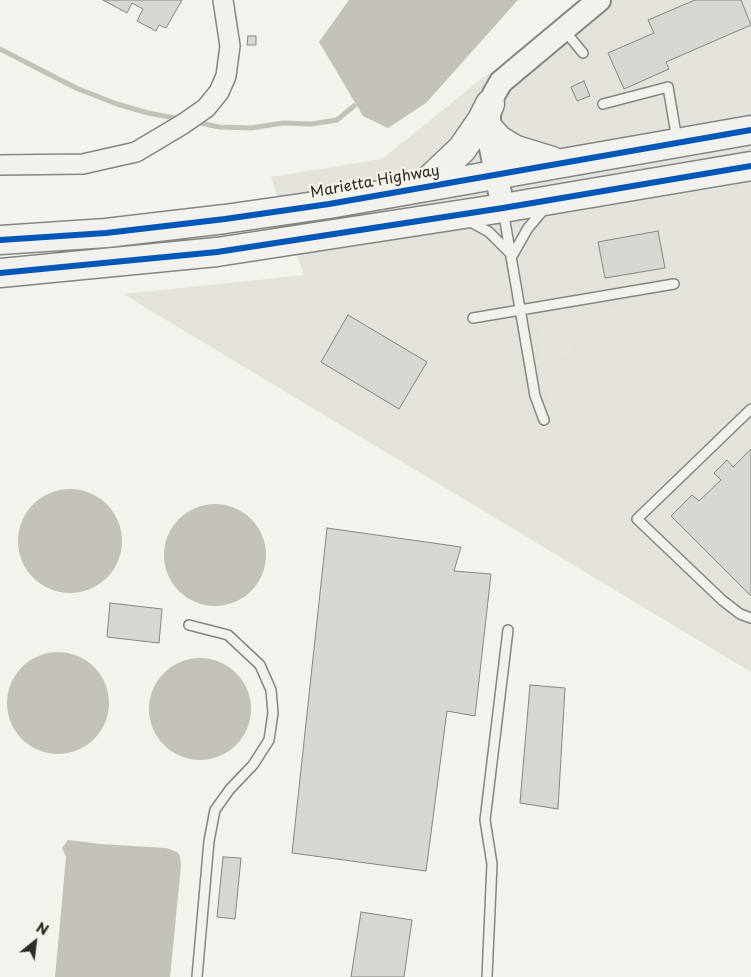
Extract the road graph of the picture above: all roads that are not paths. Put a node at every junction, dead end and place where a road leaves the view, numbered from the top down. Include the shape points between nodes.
1 (223, 0) edge
2 (599, 0) edge
3 (564, 30) junction
4 (583, 53) dead end
5 (603, 104) dead end
6 (490, 117) junction
7 (751, 130) edge
8 (677, 143) junction
9 (559, 163) junction
10 (0, 165) edge
11 (751, 166) edge
12 (495, 174) junction
13 (422, 187) junction
14 (556, 199) junction
15 (502, 208) junction
16 (455, 216) junction
17 (0, 240) edge
18 (511, 256) junction
19 (0, 273) edge
20 (674, 284) dead end
21 (520, 310) junction
22 (473, 318) dead end
23 (751, 409) edge
24 (544, 420) dead end
25 (751, 618) edge
26 (190, 626) dead end
27 (508, 630) dead end
28 (198, 977) edge
29 (487, 977) edge

1 - 10 street via 230,46 226,76 219,92 206,108 136,152 83,164
2 - 3 street
3 - 4 lane
3 - 6 street via 501,82
5 - 8 lane via 668,87
6 - 9 highway via 499,140 516,150
6 - 12 street
6 - 13 highway via 482,120 462,149
7 - 8 highway, Marietta Highway
8 - 9 highway, Marietta Highway
9 - 12 highway, Marietta Highway
11 - 14 highway
12 - 13 highway, Marietta Highway
12 - 15 street
13 - 17 highway, Marietta Highway via 329,204 167,226
14 - 15 highway
14 - 18 lane via 536,219
15 - 16 highway
15 - 18 lane
16 - 18 lane via 489,232
16 - 19 highway via 217,252
18 - 21 lane
20 - 21 lane
21 - 22 lane
21 - 24 lane via 535,396
23 - 25 lane via 637,519 722,600
26 - 28 lane via 228,634 260,665 271,690 273,713 269,740 253,765 215,810 209,842
27 - 29 lane via 485,820 492,864

